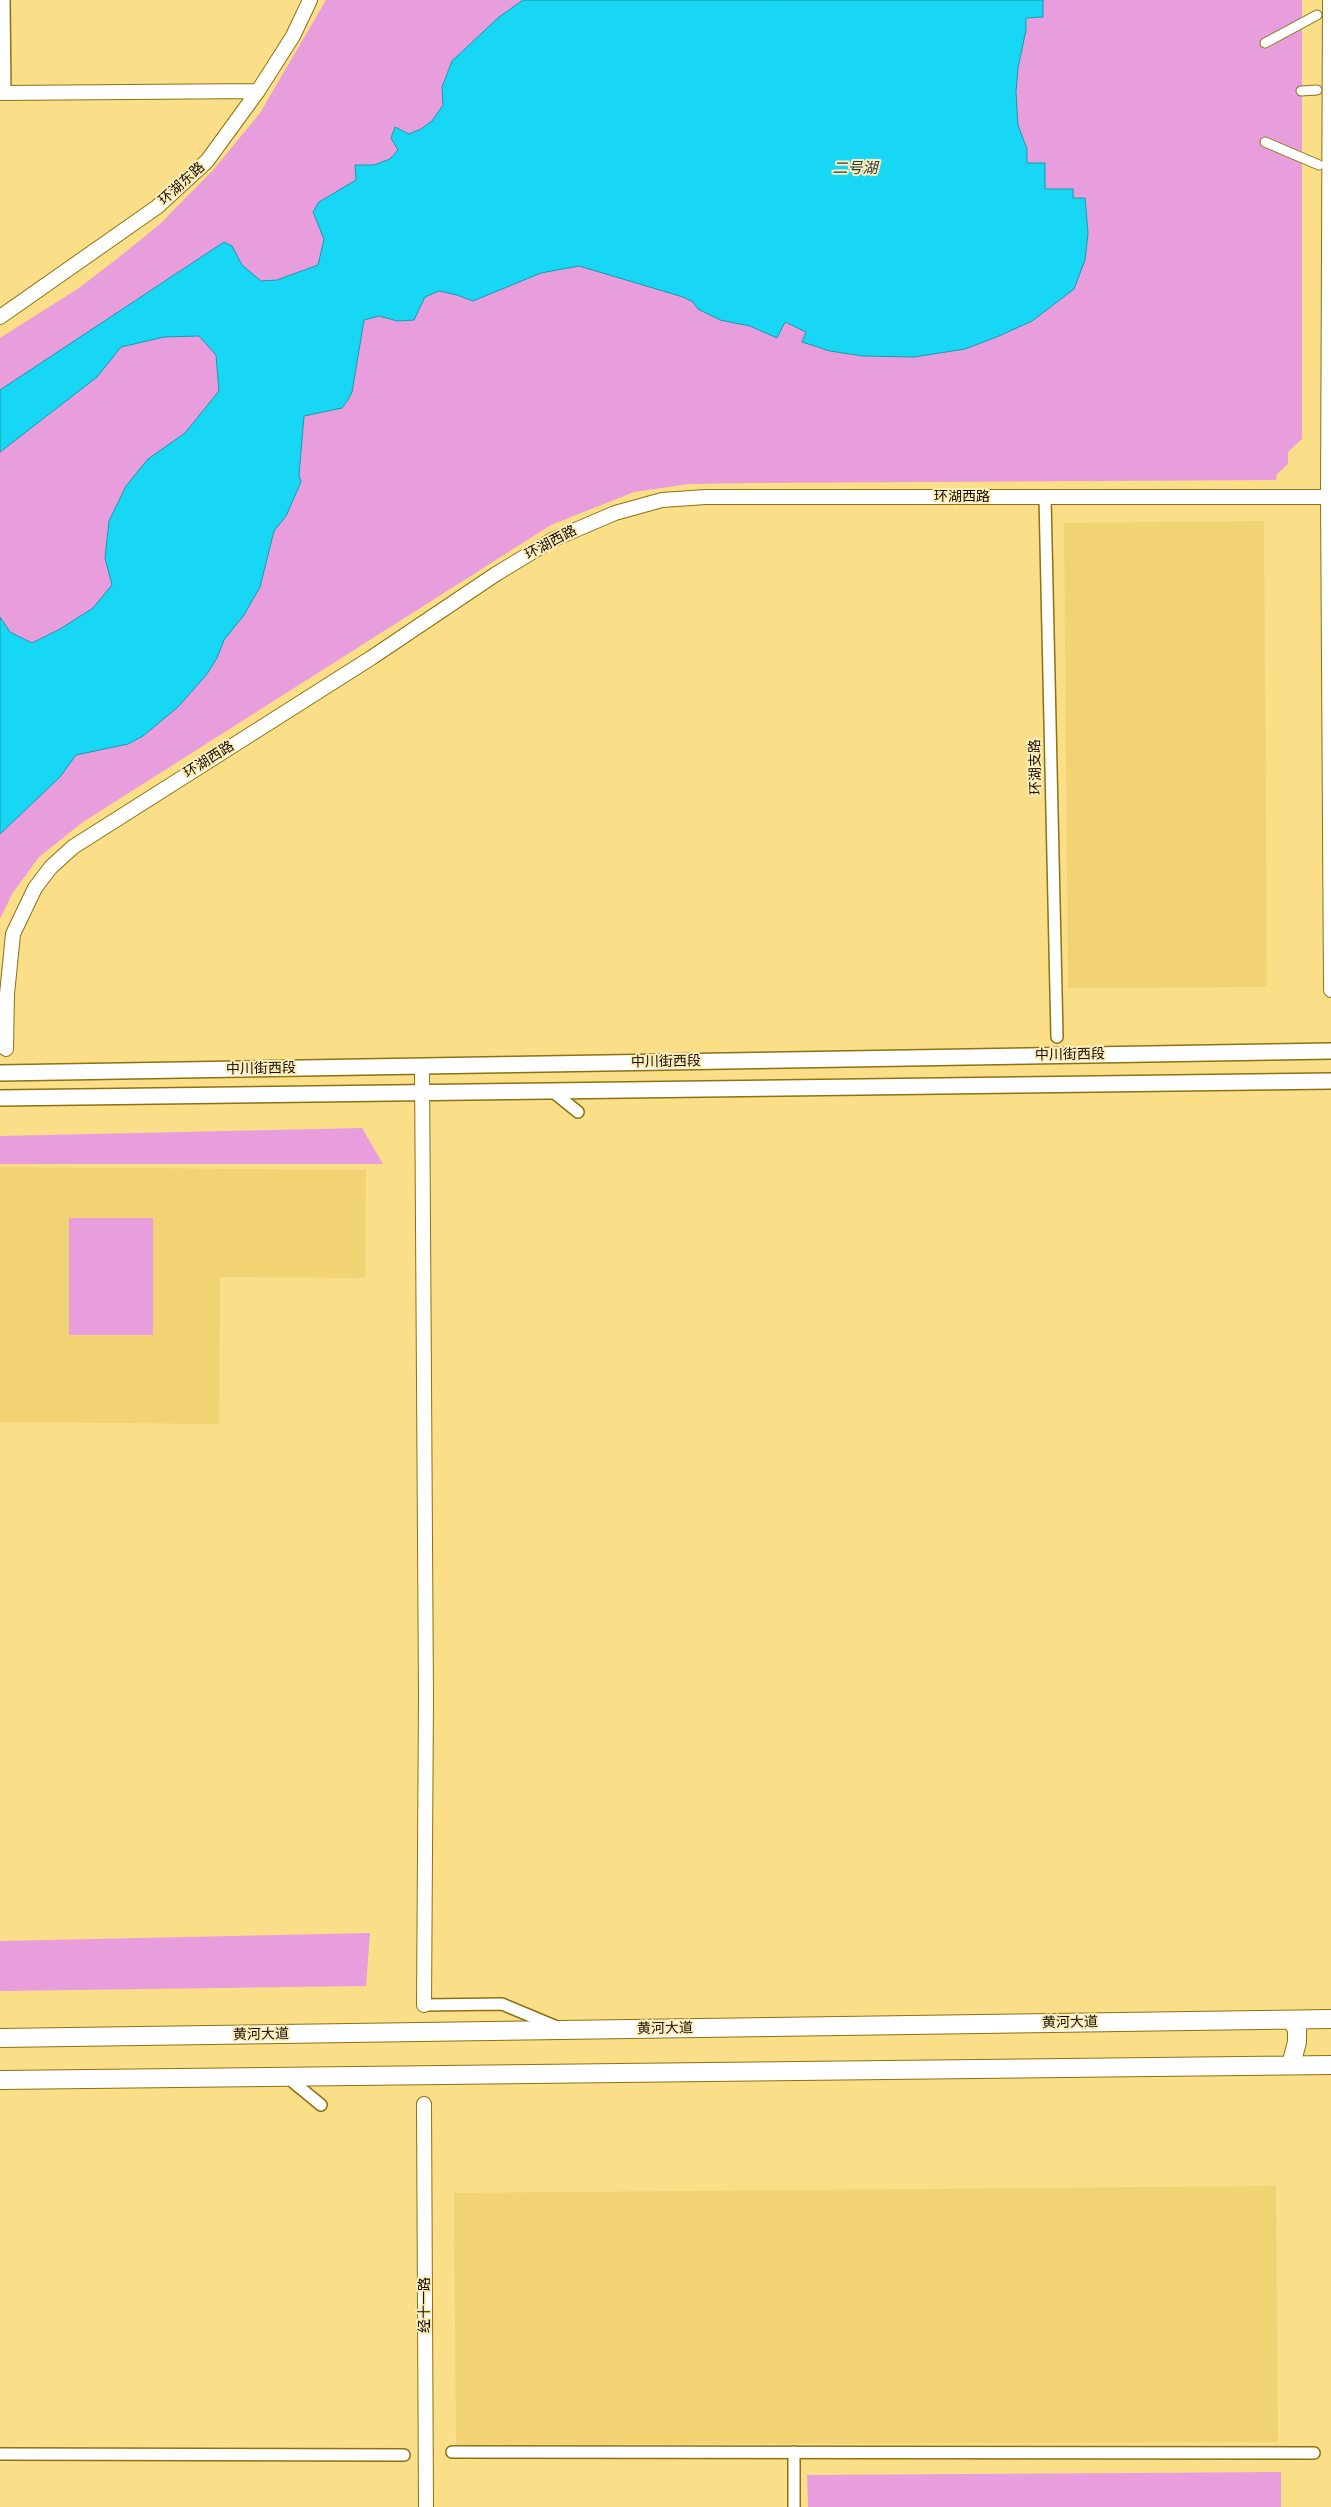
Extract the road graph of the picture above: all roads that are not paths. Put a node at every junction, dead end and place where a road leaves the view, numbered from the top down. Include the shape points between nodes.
1 (4, 0) edge
2 (310, 0) edge
3 (1330, 0) edge
4 (1317, 15) dead end
5 (1265, 43) dead end
6 (1317, 90) dead end
7 (258, 91) junction
8 (1301, 91) dead end
9 (2, 93) edge
10 (1265, 142) dead end
11 (1319, 165) dead end
12 (0, 317) edge
13 (1045, 497) junction
14 (1329, 497) edge
15 (1331, 990) edge
16 (1058, 1037) dead end
17 (6, 1049) dead end
18 (1331, 1050) edge
19 (422, 1066) junction
20 (0, 1073) edge
21 (1331, 1080) edge
22 (552, 1091) junction
23 (422, 1092) junction
24 (0, 1098) edge
25 (578, 1112) dead end
26 (424, 2005) joint
27 (1331, 2019) edge
28 (1291, 2020) junction
29 (565, 2030) junction
30 (0, 2038) edge
31 (1331, 2064) edge
32 (1291, 2065) junction
33 (287, 2077) junction
34 (0, 2080) edge
35 (424, 2104) dead end
36 (321, 2105) dead end
37 (452, 2452) dead end
38 (794, 2452) junction
39 (1314, 2453) dead end
40 (0, 2454) edge
41 (404, 2455) dead end
42 (426, 2507) edge
43 (794, 2507) edge

1 - 9 street
2 - 7 street, 环湖东路 via 293,36
3 - 14 street
4 - 5 street
6 - 8 street
7 - 9 street
7 - 12 street, 环湖东路 via 207,162 157,207
10 - 11 street
13 - 14 street, 环湖西路
13 - 16 street, 环湖支路
13 - 17 street, 环湖西路 via 662,500 630,508 552,540 120,816 73,847 51,867 35,888 10,950
14 - 15 street
18 - 19 main road, 中川街西段
19 - 20 main road, 中川街西段
19 - 23 street
21 - 22 main road, 中川街西段
22 - 23 main road, 中川街西段
22 - 25 street
23 - 24 main road, 中川街西段
23 - 26 street via 426,1698
26 - 29 street via 502,2004
27 - 28 main road, 黄河大道
28 - 29 main road, 黄河大道
28 - 32 main road via 1297,2029 1297,2042
29 - 30 main road, 黄河大道
31 - 32 main road
32 - 33 main road
33 - 34 main road
33 - 36 street
35 - 42 street, 经十一路
37 - 38 street
38 - 39 street
38 - 43 street
40 - 41 street

